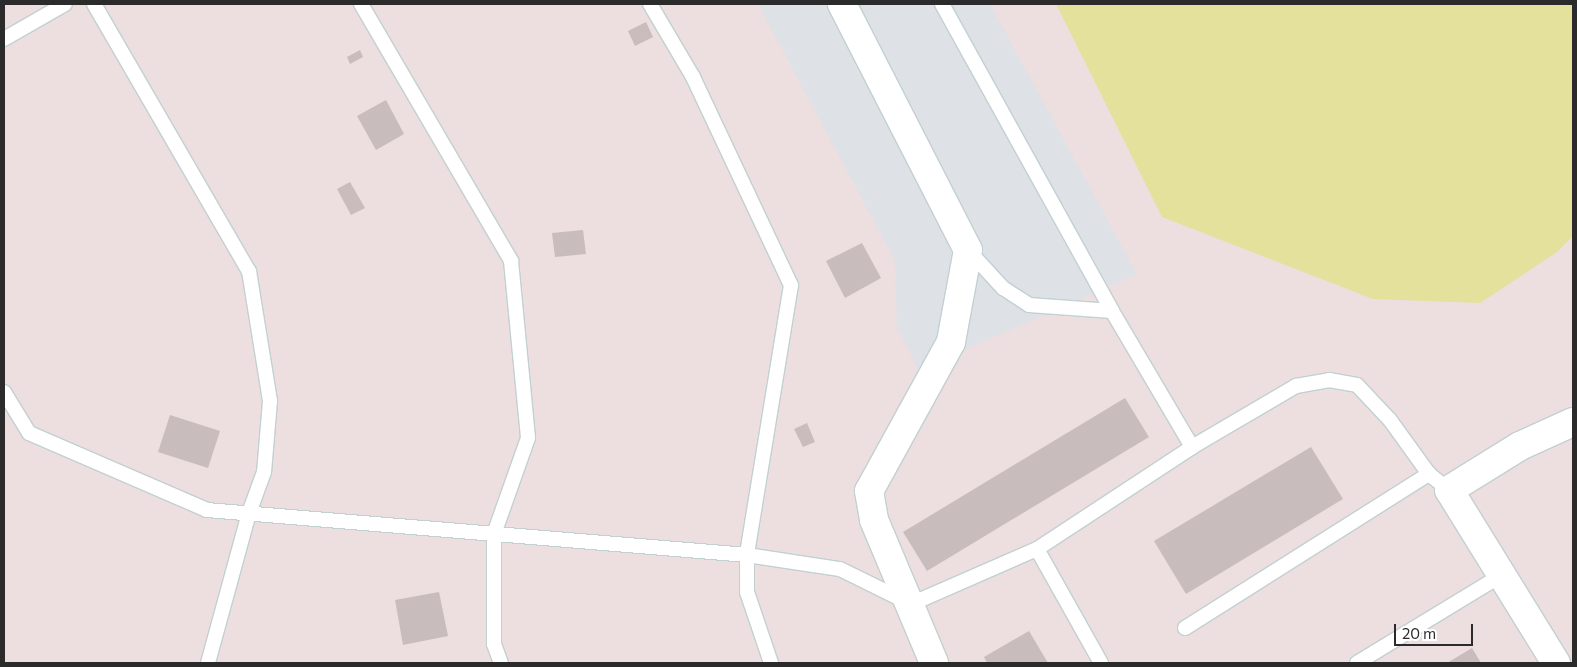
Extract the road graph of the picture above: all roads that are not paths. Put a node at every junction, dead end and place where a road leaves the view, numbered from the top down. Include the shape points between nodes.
1 (65, 4) edge
2 (94, 4) edge
3 (362, 4) edge
4 (650, 4) edge
5 (842, 4) edge
6 (942, 4) edge
7 (4, 39) edge
8 (968, 250) junction
9 (1112, 311) junction
10 (4, 392) edge
11 (1573, 422) edge
12 (1192, 448) junction
13 (1439, 482) junction
14 (249, 513) junction
15 (494, 534) junction
16 (1037, 549) junction
17 (747, 554) junction
18 (1500, 576) junction
19 (911, 604) junction
20 (1185, 628) dead end
21 (208, 663) edge
22 (501, 663) edge
23 (771, 663) edge
24 (934, 663) edge
25 (1101, 663) edge
26 (1356, 663) edge
27 (1556, 663) edge

1 - 7 lane
2 - 14 lane via 249,271 270,401 264,472
3 - 15 lane via 511,261 528,438
4 - 17 lane via 693,76 791,285
5 - 8 street
6 - 9 lane
8 - 9 lane via 1003,288 1029,305
8 - 19 street via 951,342 868,491 874,520
9 - 12 lane
10 - 14 lane via 29,433 207,510
11 - 13 street
12 - 13 lane via 1296,386 1329,380 1357,385 1390,420
12 - 16 lane
13 - 18 street
13 - 20 lane
14 - 15 lane
14 - 21 lane
15 - 17 lane
15 - 22 lane via 494,644
16 - 19 lane
16 - 25 lane
17 - 19 lane via 840,569
17 - 23 lane via 747,592
18 - 26 lane
18 - 27 street
19 - 24 street

